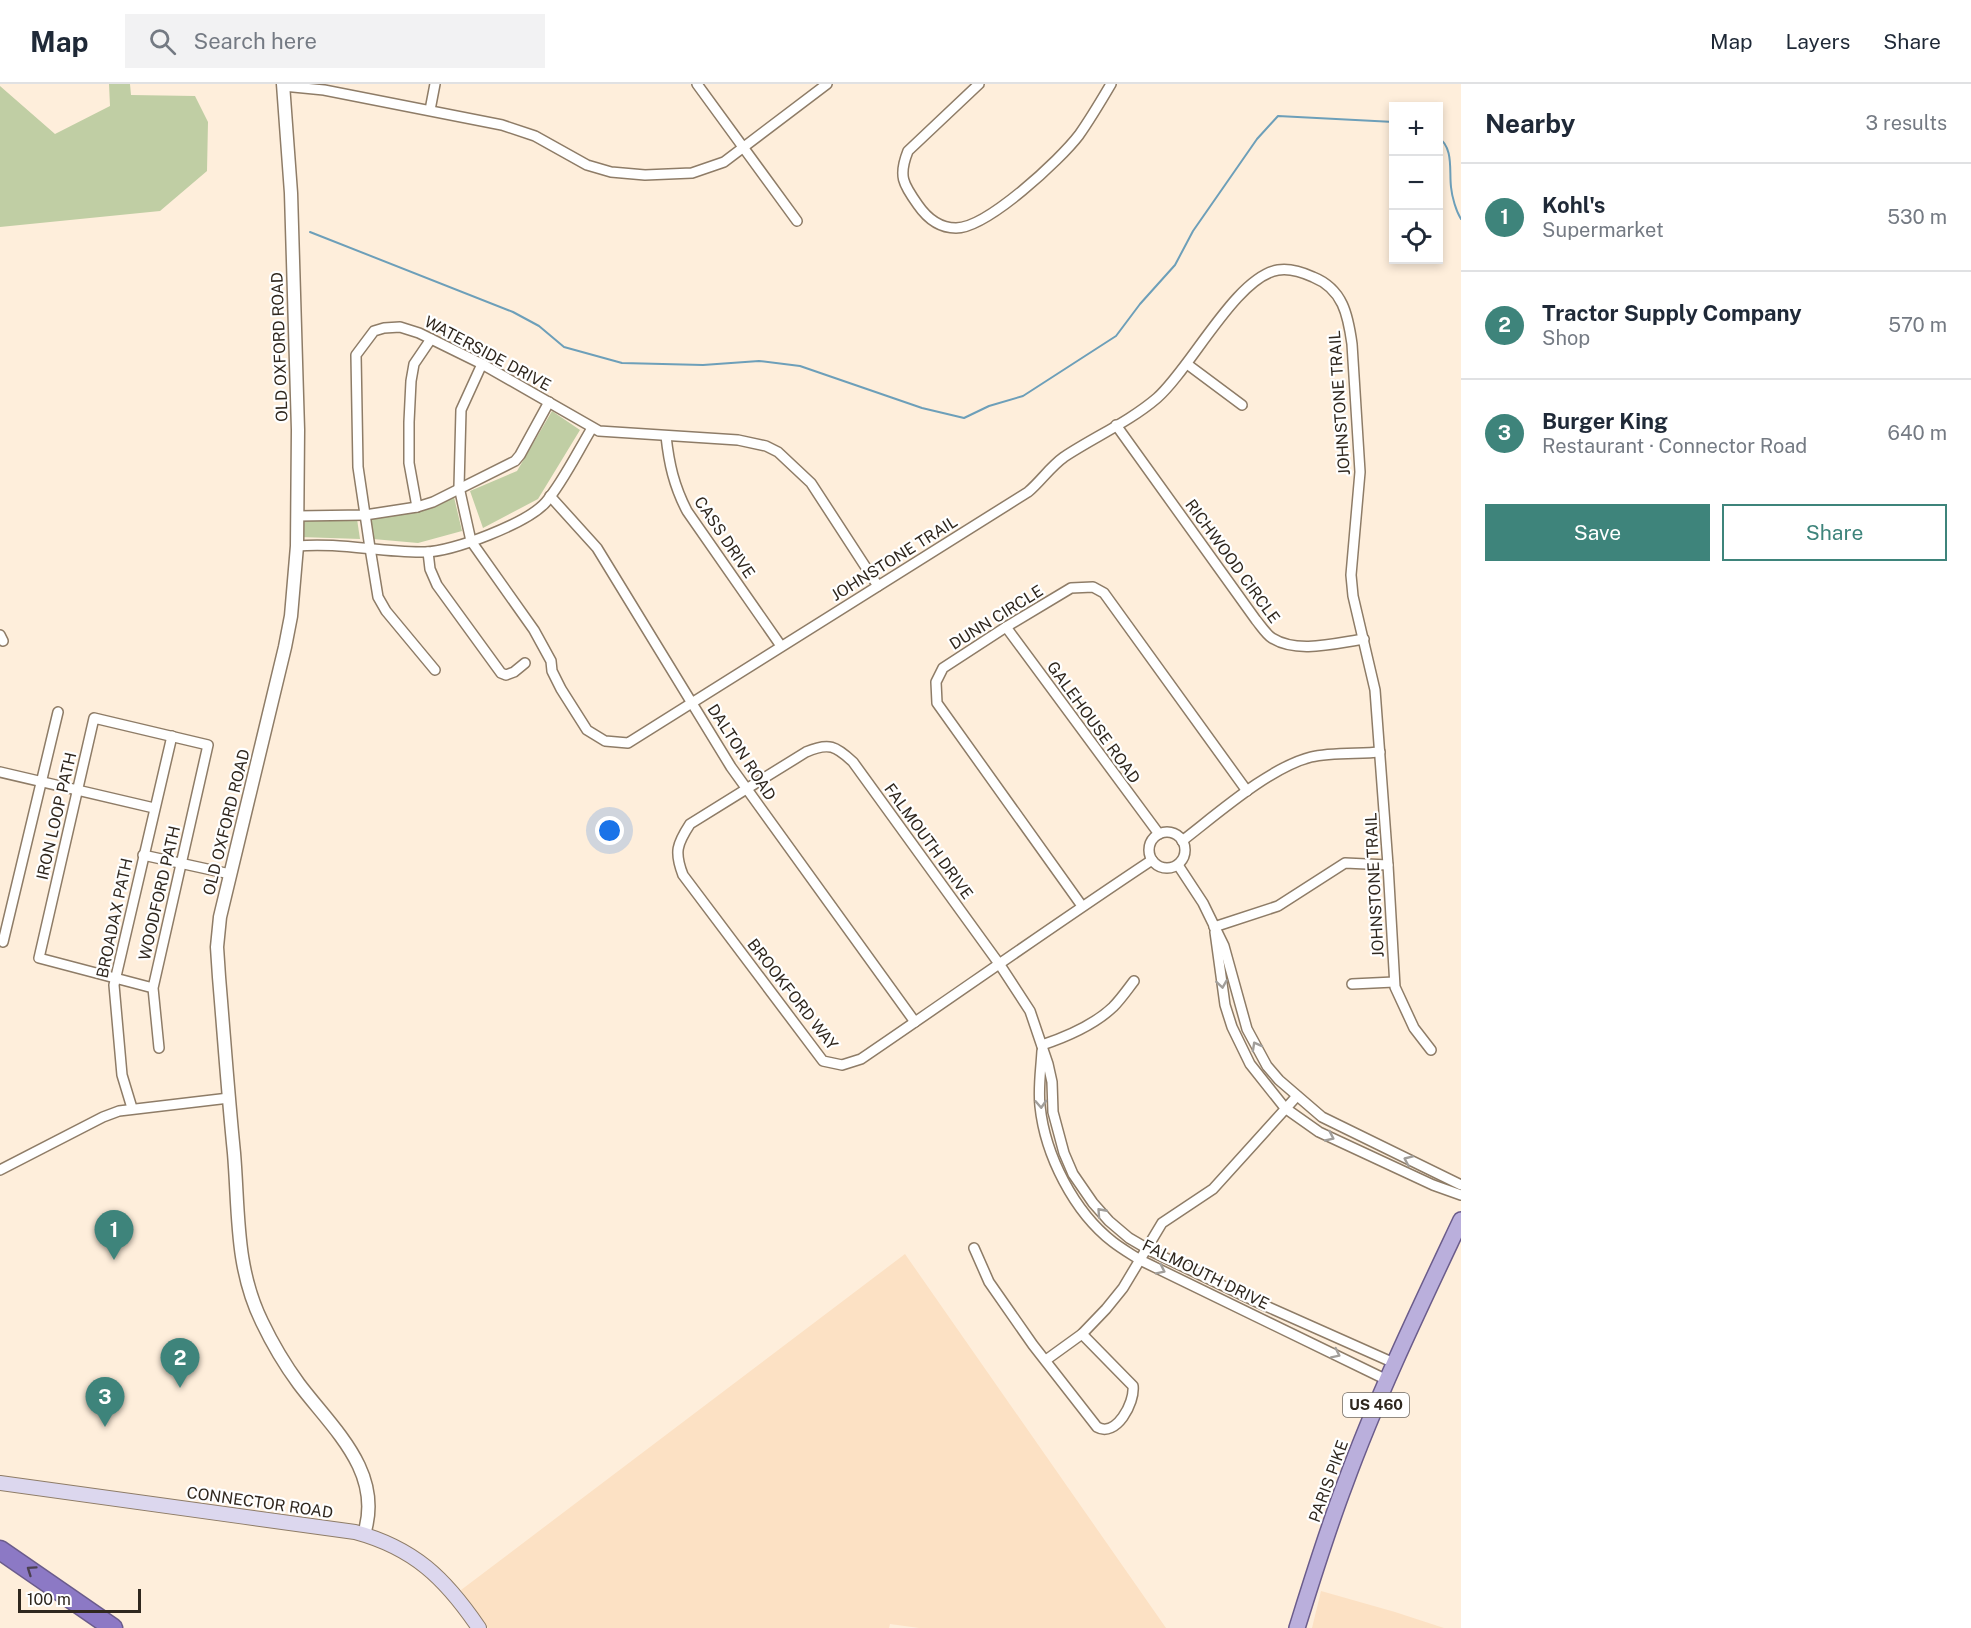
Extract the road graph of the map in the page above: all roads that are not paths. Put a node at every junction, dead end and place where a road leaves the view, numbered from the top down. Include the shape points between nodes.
1 (435, 84) edge
2 (697, 84) edge
3 (827, 84) edge
4 (979, 84) edge
5 (1111, 84) edge
6 (283, 85) edge
7 (430, 110) junction
8 (743, 148) junction
9 (797, 222) dead end
10 (431, 339) junction
11 (483, 364) junction
12 (1187, 364) junction
13 (549, 402) junction
14 (1242, 405) dead end
15 (1116, 426) junction
16 (592, 429) junction
17 (666, 436) junction
18 (460, 490) junction
19 (550, 496) junction
20 (417, 507) junction
21 (365, 515) junction
22 (297, 516) junction
23 (471, 541) junction
24 (297, 546) junction
25 (370, 548) junction
26 (428, 552) junction
27 (879, 586) junction
28 (1006, 627) junction
29 (1364, 639) junction
30 (782, 646) junction
31 (525, 663) dead end
32 (435, 670) dead end
33 (692, 702) junction
34 (58, 712) dead end
35 (171, 736) junction
36 (208, 745) joint
37 (1380, 752) junction
38 (0, 772) edge
39 (41, 781) junction
40 (746, 789) junction
41 (78, 790) junction
42 (1247, 791) junction
43 (154, 808) junction
44 (1159, 834) junction
45 (1182, 841) junction
46 (143, 855) junction
47 (1152, 860) junction
48 (181, 863) junction
49 (1178, 865) junction
50 (1388, 865) junction
51 (230, 874) junction
52 (1082, 906) junction
53 (1214, 927) junction
54 (3, 942) dead end
55 (1000, 964) junction
56 (115, 979) junction
57 (1134, 981) dead end
58 (1394, 982) junction
59 (1352, 984) dead end
60 (153, 988) junction
61 (915, 1022) junction
62 (1245, 1023) junction
63 (1232, 1028) junction
64 (1042, 1045) junction
65 (159, 1048) dead end
66 (1431, 1050) dead end
67 (1297, 1096) junction
68 (229, 1098) junction
69 (132, 1108) junction
70 (1285, 1108) junction
71 (0, 1170) edge
72 (1461, 1185) edge
73 (1461, 1195) edge
74 (1461, 1220) edge
75 (974, 1248) dead end
76 (1146, 1248) junction
77 (1140, 1260) junction
78 (1082, 1334) junction
79 (1046, 1360) junction
80 (1394, 1363) junction
81 (1387, 1380) junction
82 (0, 1484) edge
83 (364, 1534) junction
84 (0, 1550) edge
85 (113, 1628) edge
86 (479, 1628) edge
87 (1297, 1628) edge

1 - 7 street
2 - 8 street
3 - 8 street
4 - 5 street via 908,151 903,163 901,174 906,188 924,213 946,227 973,224 1015,198 1079,135
6 - 7 street
6 - 22 street, OLD OXFORD ROAD via 291,209
7 - 8 street via 535,136 587,165 611,172 692,173 724,162
8 - 9 street
10 - 11 street, WATERSIDE DRIVE
10 - 20 street via 414,364 411,381 410,463
10 - 21 street, WATERSIDE DRIVE via 400,327 384,328 374,331 356,355 358,466
11 - 13 street, WATERSIDE DRIVE
11 - 18 street via 461,410
12 - 14 street
12 - 15 street, JOHNSTONE TRAIL via 1156,398
12 - 29 street, JOHNSTONE TRAIL via 1239,295 1260,276 1277,270 1305,273 1321,280 1344,304 1352,344 1360,472 1351,574
13 - 16 street, WATERSIDE DRIVE
13 - 18 street via 515,461
15 - 27 street, JOHNSTONE TRAIL via 1054,465 1028,492
15 - 29 street, RICHWOOD CIRCLE via 1270,637 1290,646
16 - 17 street, WATERSIDE DRIVE
16 - 19 street
17 - 27 street, WATERSIDE DRIVE via 738,440 765,446 788,459 812,483
17 - 30 street, CASS DRIVE via 676,491 687,511
18 - 20 street
18 - 23 street
19 - 23 street via 522,520
19 - 33 street, DALTON ROAD via 597,548
20 - 21 street
21 - 22 street
21 - 25 street, WATERSIDE DRIVE
22 - 24 street, OLD OXFORD ROAD
23 - 26 street
23 - 33 street, JOHNSTONE TRAIL via 534,630 561,689 587,730 605,741 628,743
24 - 25 street
24 - 51 street, OLD OXFORD ROAD via 285,647
25 - 26 street
25 - 32 street, WATERSIDE DRIVE via 378,597
26 - 31 street via 437,585 501,673 514,672
27 - 30 street, JOHNSTONE TRAIL
28 - 42 street, DUNN CIRCLE via 1071,588 1093,587 1104,593
28 - 44 street, GALEHOUSE ROAD
28 - 52 street, DUNN CIRCLE via 943,668 936,682 937,703
29 - 37 street, JOHNSTONE TRAIL via 1375,690
30 - 33 street, JOHNSTONE TRAIL
33 - 40 street, DALTON ROAD
34 - 39 street
35 - 36 street, IRON LOOP PATH
35 - 41 street, IRON LOOP PATH via 94,718
35 - 43 street, BROADAX PATH
36 - 48 street, WOODFORD PATH
37 - 42 street via 1311,757
37 - 50 street, JOHNSTONE TRAIL
38 - 39 street
39 - 41 street
39 - 54 street
40 - 55 street, FALMOUTH DRIVE via 822,745 840,750 854,762
40 - 61 street, DALTON ROAD
40 - 61 street, BROOKFORD WAY via 690,824 677,851 683,875 823,1061 842,1065 861,1059
41 - 43 street
41 - 56 street, IRON LOOP PATH via 39,958
42 - 45 street
43 - 46 street, BROADAX PATH
44 - 45 street via 1172,833
44 - 47 street via 1149,851
45 - 49 street via 1185,849
46 - 48 street
46 - 56 street, BROADAX PATH
47 - 49 street via 1161,867
47 - 52 street, BROOKFORD WAY
48 - 51 street
48 - 60 street, WOODFORD PATH
49 - 53 street
50 - 53 street via 1345,863 1278,906
50 - 58 street, JOHNSTONE TRAIL
51 - 68 street, OLD OXFORD ROAD via 217,946
52 - 55 street, BROOKFORD WAY
53 - 62 street via 1230,964
53 -> 63 street
55 - 61 street, BROOKFORD WAY
55 - 64 street, FALMOUTH DRIVE via 1030,1011
56 - 60 street
56 - 69 street, BROADAX PATH via 118,1044
57 - 64 street via 1112,1008 1071,1034
58 - 59 street
58 - 66 street, JOHNSTONE TRAIL via 1414,1028
60 - 65 street, WOODFORD PATH
62 - 63 street
67 -> 62 street via 1267,1066
63 - 70 street via 1250,1064
76 -> 64 street, FALMOUTH DRIVE via 1109,1221 1073,1174 1056,1126 1052,1082
64 -> 77 street, FALMOUTH DRIVE via 1040,1104 1054,1161 1068,1190 1092,1221
67 - 70 street
72 -> 67 street via 1322,1117
68 - 69 street
68 - 83 street, OLD OXFORD ROAD via 239,1237 247,1288 264,1327 290,1370 359,1463 368,1494
69 - 71 street via 103,1116
70 -> 73 street via 1319,1132
70 - 76 street via 1213,1188 1162,1223
74 - 80 main road, PARIS PIKE / US 460
75 - 79 street via 989,1282
76 - 77 street
76 - 80 street, FALMOUTH DRIVE
77 - 78 street via 1106,1310
77 -> 81 street, FALMOUTH DRIVE
78 - 79 street
78 - 79 street via 1133,1386 1131,1401 1113,1427 1097,1427
80 - 81 main road, PARIS PIKE / US 460
81 - 87 main road, PARIS PIKE / US 460 via 1345,1484
82 - 83 main road, CONNECTOR ROAD
83 - 86 main road, CONNECTOR ROAD via 397,1547 430,1569
85 -> 84 highway

